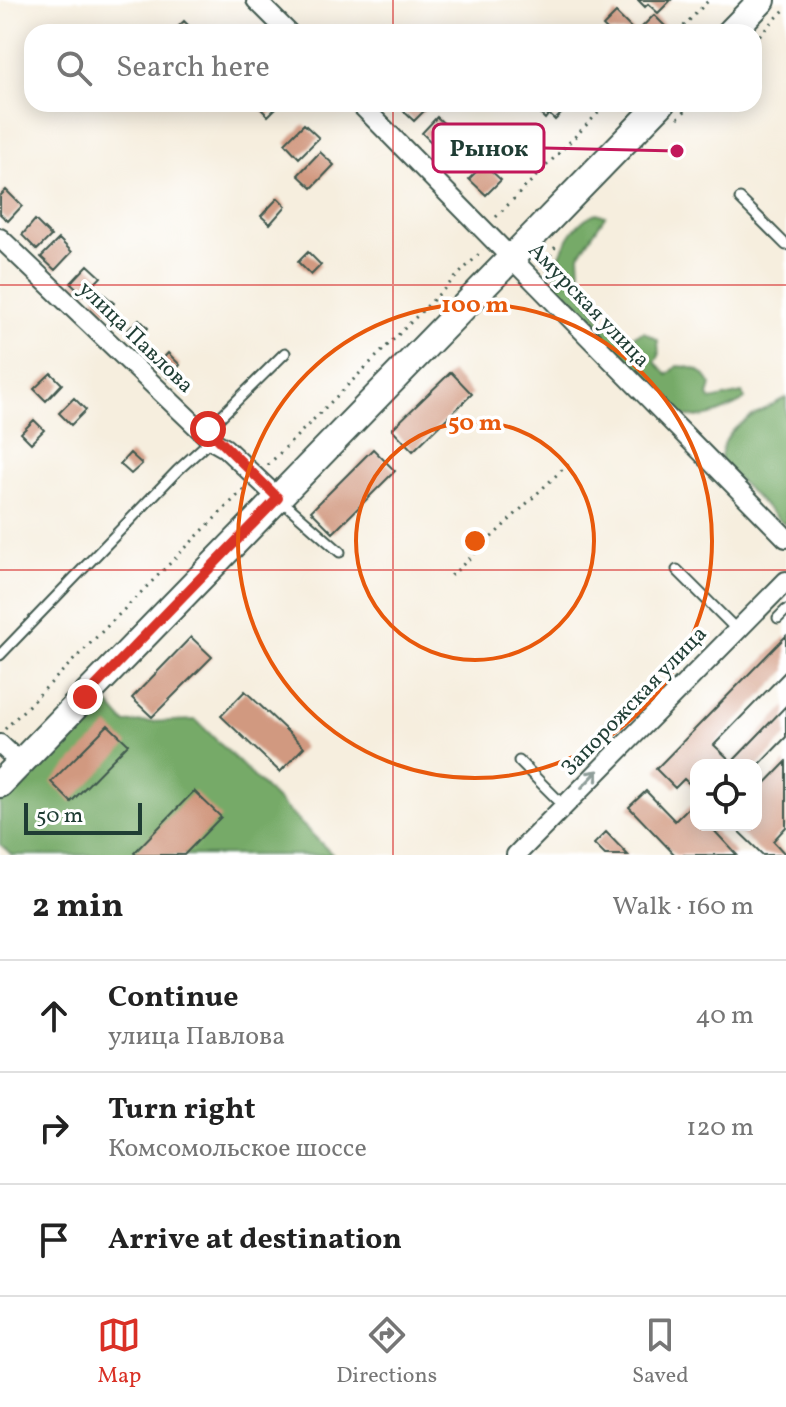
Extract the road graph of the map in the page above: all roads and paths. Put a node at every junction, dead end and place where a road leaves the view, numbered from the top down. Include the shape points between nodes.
1 (256, 0) edge
2 (709, 0) edge
3 (762, 0) edge
4 (786, 8) edge
5 (280, 24) edge
6 (686, 24) edge
7 (739, 24) edge
8 (762, 33) edge
9 (368, 112) edge
10 (601, 112) edge
11 (666, 114) edge
12 (740, 199) dead end
13 (0, 238) edge
14 (496, 242) junction
15 (558, 242) dead end
16 (786, 245) edge
17 (546, 275) dead end
18 (285, 353) dead end
19 (218, 444) junction
20 (568, 464) dead end
21 (256, 477) junction
22 (278, 498) junction
23 (786, 538) edge
24 (340, 552) dead end
25 (677, 570) dead end
26 (451, 576) dead end
27 (786, 581) edge
28 (786, 610) edge
29 (778, 618) dead end
30 (736, 629) junction
31 (0, 655) edge
32 (0, 735) edge
33 (0, 744) edge
34 (519, 761) dead end
35 (20, 763) junction
36 (0, 784) edge
37 (564, 806) junction
38 (516, 855) edge

1 - 5 street
2 - 6 path
3 - 7 main road
4 - 8 path
9 - 14 street, Амурская улица
10 - 14 path
11 - 14 main road
12 - 16 lane
13 - 19 street, улица Павлова
14 - 21 path
14 - 22 main road
14 - 23 street, Амурская улица
15 - 17 path
18 - 19 lane via 208,429
19 - 21 street, улица Павлова
19 - 31 lane via 178,470
20 - 26 path
21 - 22 street, улица Павлова
21 - 32 path
22 - 24 lane
22 - 35 main road
25 - 30 lane
27 - 30 street, Запорожская улица
28 - 29 lane
37 -> 30 street, Запорожская улица
33 - 35 street
34 - 37 lane
35 - 36 main road
37 - 38 street, Запорожская улица

